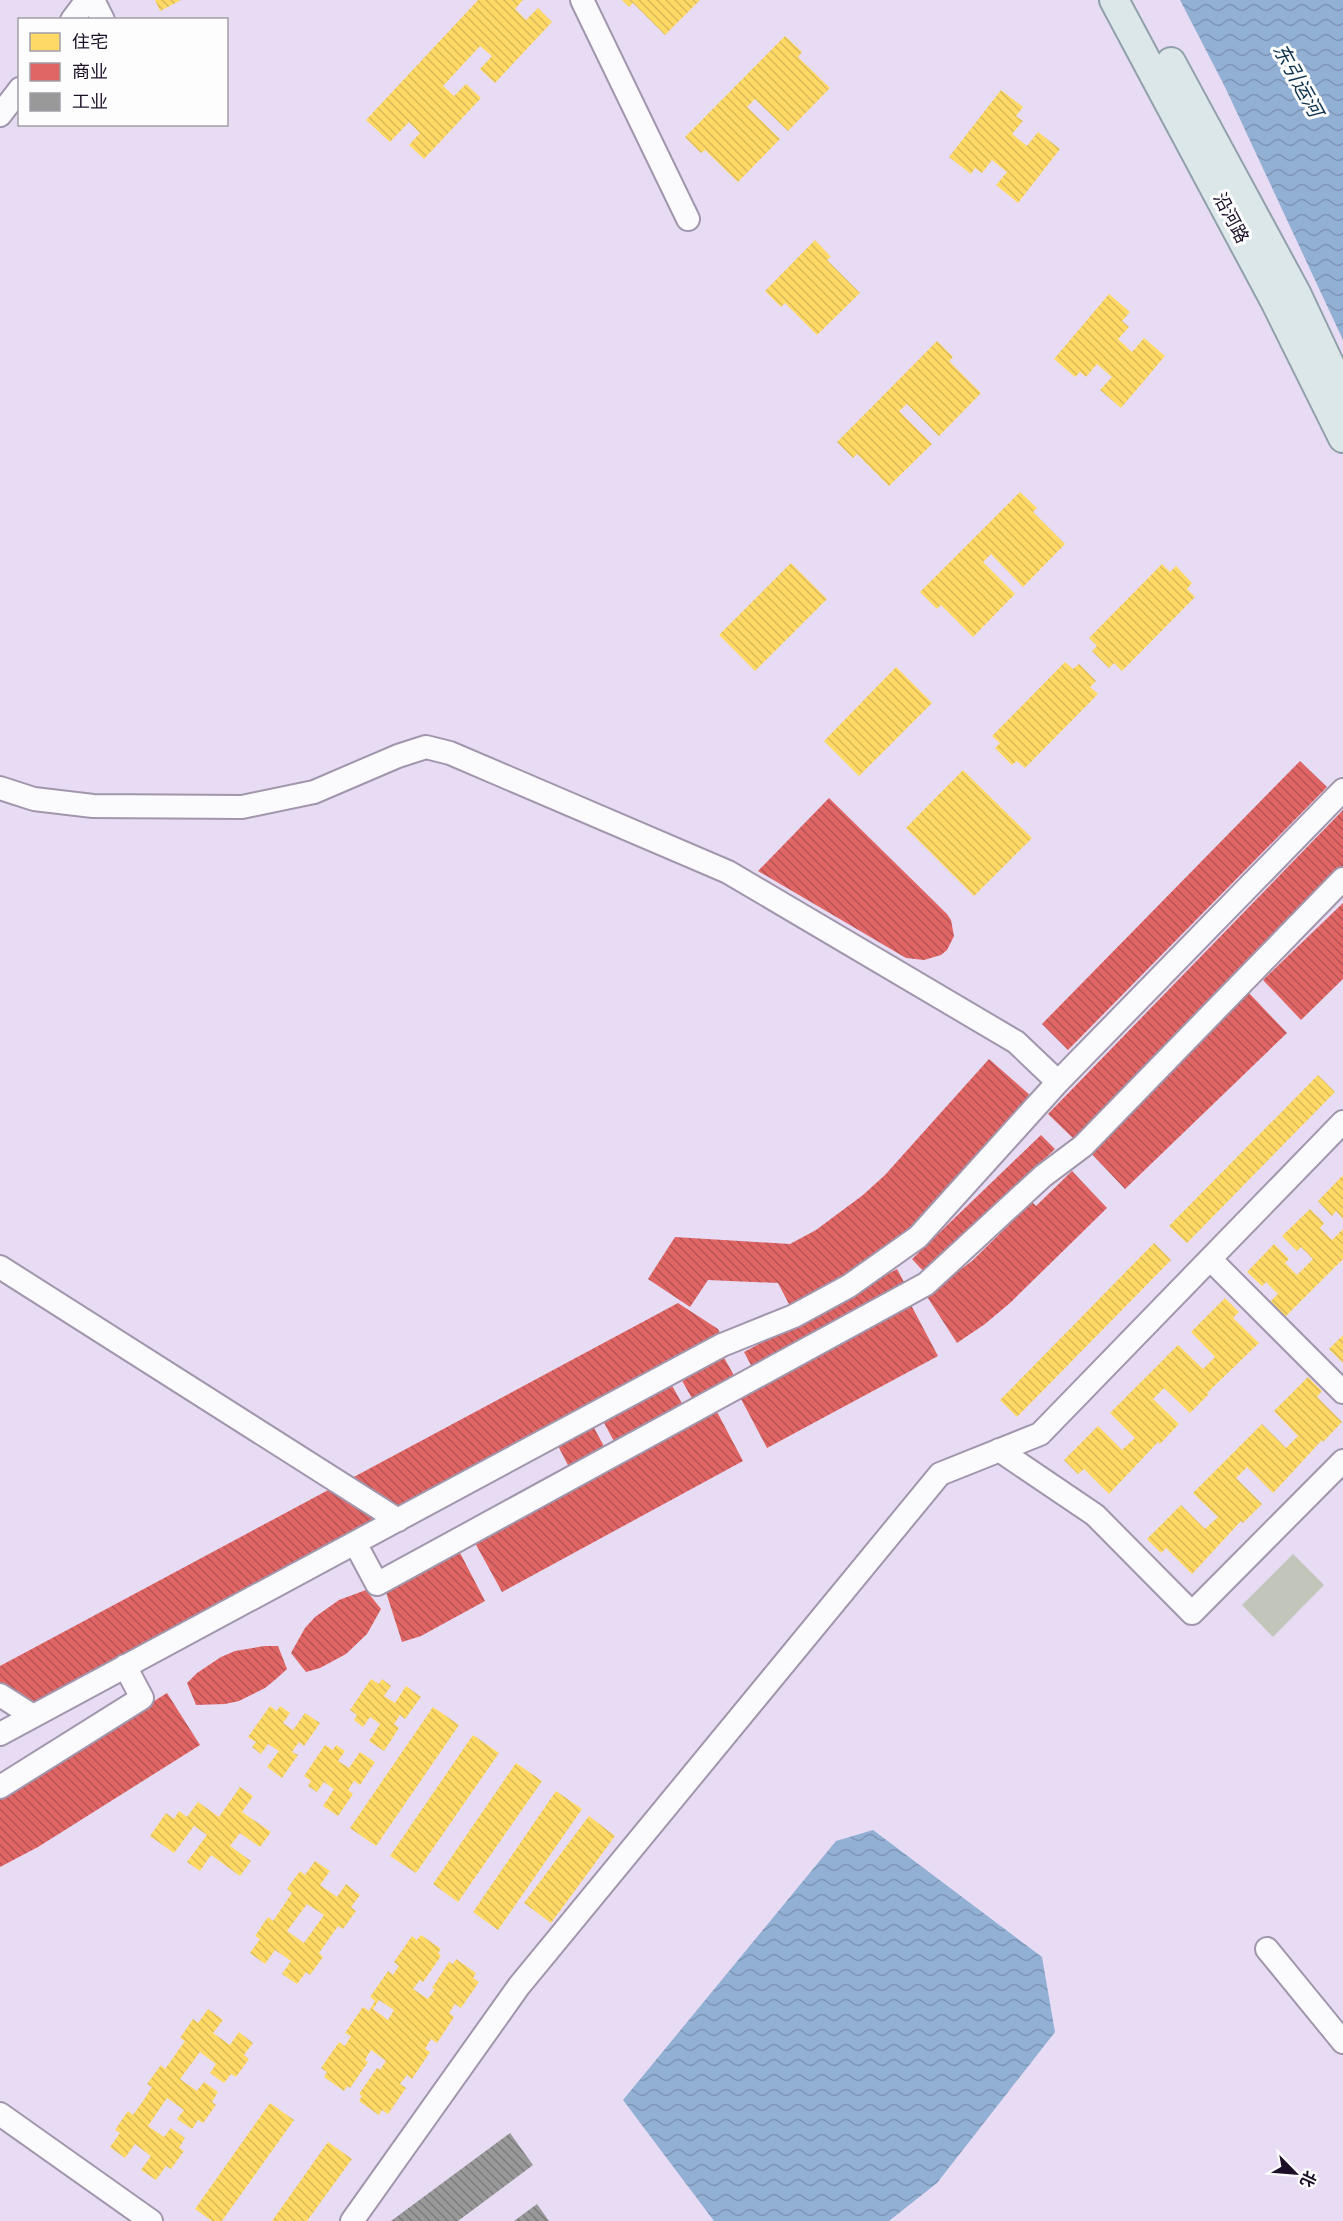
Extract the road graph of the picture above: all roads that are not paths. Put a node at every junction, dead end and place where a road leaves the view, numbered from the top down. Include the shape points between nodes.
1 (87, 0) edge
2 (93, 0) edge
3 (582, 0) edge
4 (1114, 0) edge
5 (1136, 0) edge
6 (74, 18) edge
7 (102, 18) edge
8 (18, 92) edge
9 (0, 115) edge
10 (688, 219) dead end
11 (1343, 393) edge
12 (1343, 438) edge
13 (0, 788) edge
14 (1343, 790) edge
15 (1343, 879) edge
16 (1058, 1082) junction
17 (1343, 1122) edge
18 (1210, 1259) junction
19 (0, 1267) edge
20 (1343, 1392) edge
21 (999, 1450) junction
22 (1343, 1461) edge
23 (398, 1520) junction
24 (355, 1543) junction
25 (125, 1666) junction
26 (0, 1695) edge
27 (33, 1716) junction
28 (0, 1734) edge
29 (0, 1787) edge
30 (1267, 1949) dead end
31 (1343, 2042) edge
32 (0, 2114) edge
33 (151, 2221) edge
34 (352, 2221) edge

1 - 6 street
2 - 7 street
3 - 10 street
4 - 12 main road, 沿河路 via 1276,303
5 - 11 main road, 沿河路 via 1296,293
8 - 9 street
13 - 16 street via 34,799 93,806 242,807 314,792 426,747 450,753 728,872 1016,1042
14 - 16 street
15 - 24 street via 1083,1146 1043,1176 926,1284 377,1584
16 - 23 street via 918,1237 849,1286 794,1316 722,1346
17 - 18 street
18 - 20 street
18 - 21 street via 1040,1434
19 - 23 street
21 - 22 street via 1095,1515 1192,1613
21 - 34 street via 940,1474 519,1986
23 - 24 street
24 - 25 street
25 - 27 street
25 - 29 street via 142,1698
26 - 27 street
27 - 28 street
30 - 31 street
32 - 33 street

